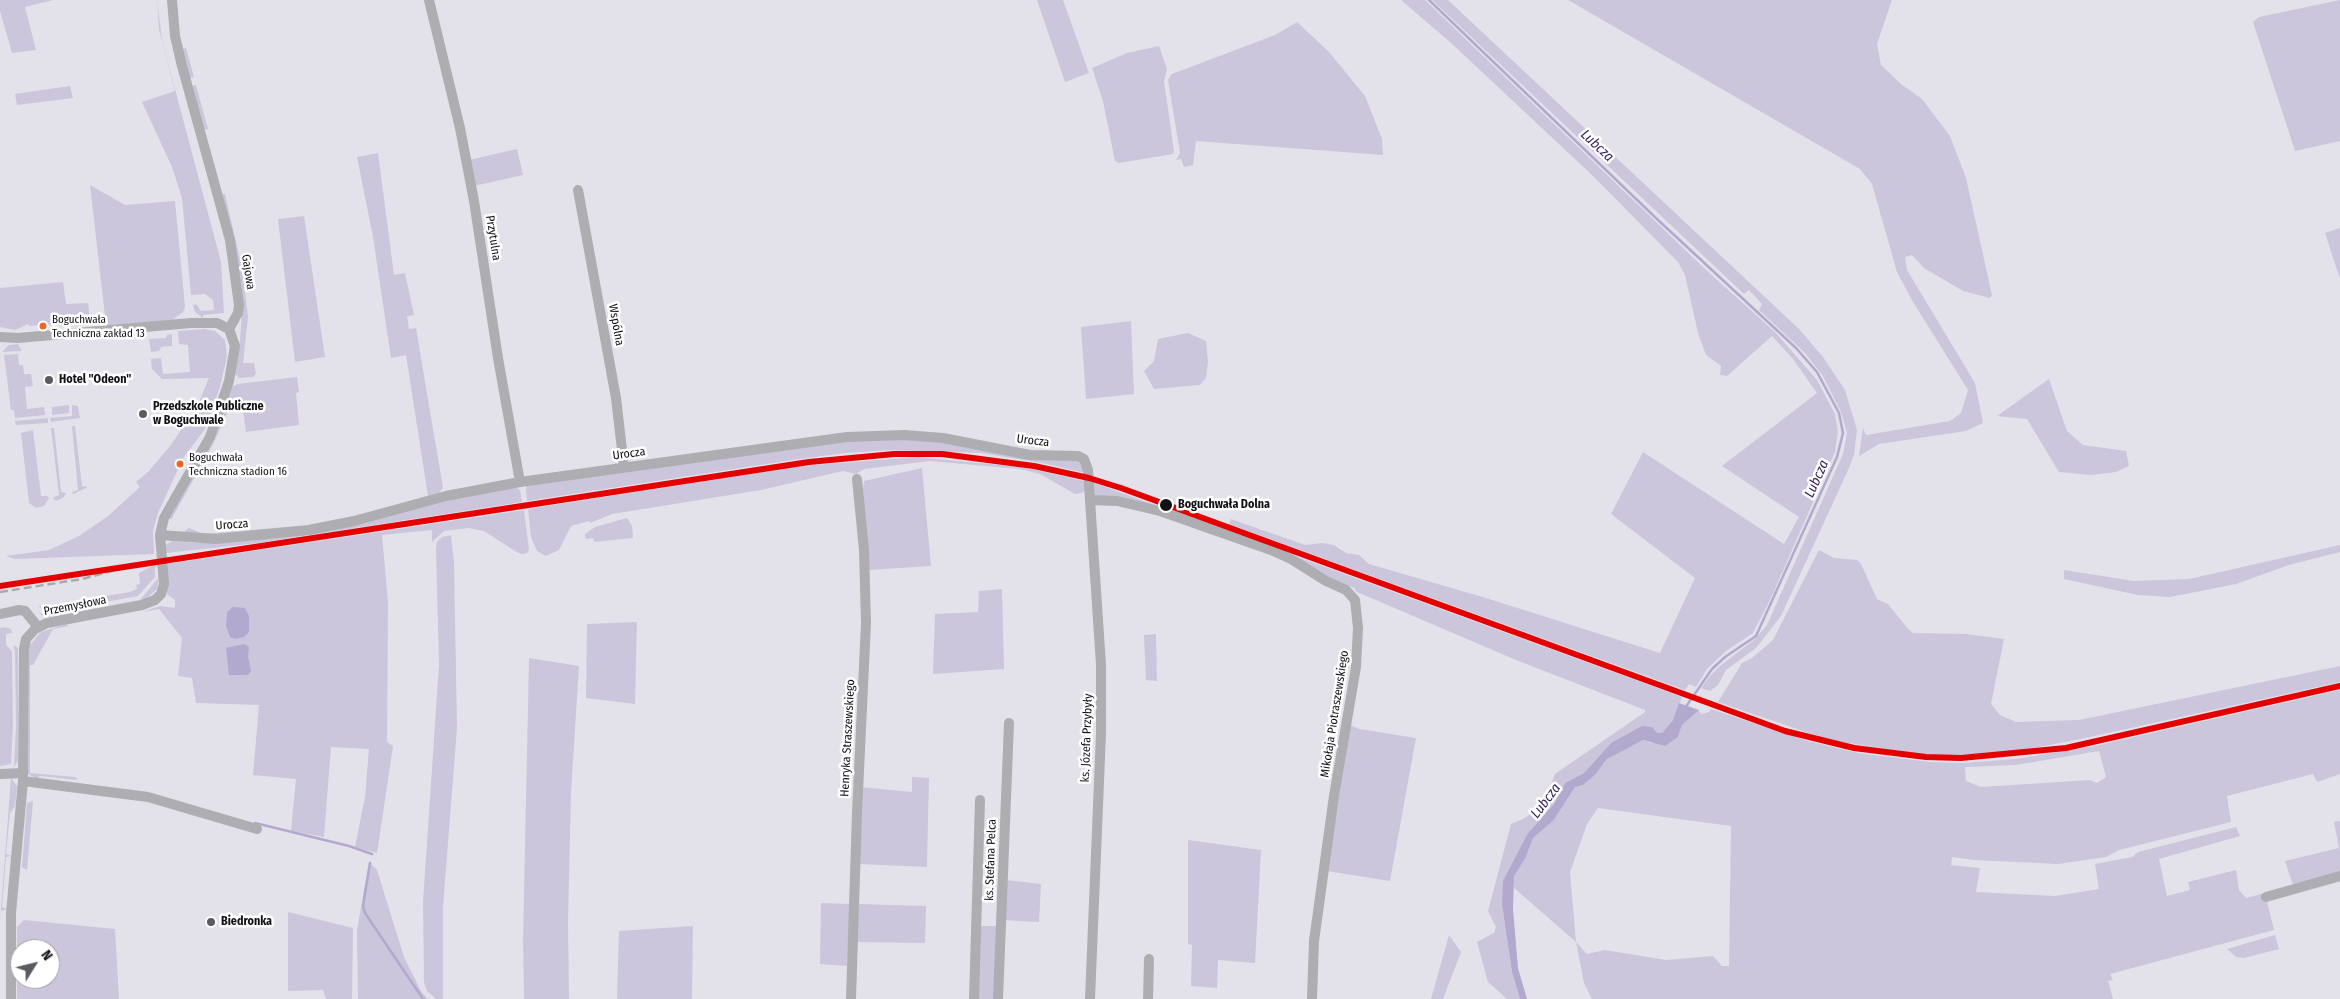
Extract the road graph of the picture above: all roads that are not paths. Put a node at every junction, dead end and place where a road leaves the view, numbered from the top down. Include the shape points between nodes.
1 (172, 0) edge
2 (429, 0) edge
3 (578, 190) dead end
4 (229, 329) junction
5 (0, 337) edge
6 (624, 467) junction
7 (1088, 478) joint
8 (857, 479) dead end
9 (520, 482) junction
10 (1090, 500) junction
11 (160, 535) junction
12 (0, 614) edge
13 (38, 627) junction
14 (1009, 723) dead end
15 (0, 774) edge
16 (23, 777) junction
17 (980, 800) dead end
18 (257, 829) dead end
19 (2340, 876) edge
20 (2266, 898) dead end
21 (1150, 959) dead end
22 (11, 999) edge
23 (851, 999) edge
24 (974, 999) edge
25 (998, 999) edge
26 (1090, 999) edge
27 (1148, 999) edge
28 (1312, 999) edge

1 - 4 street, Gajowa via 182,66 230,240 239,305
2 - 9 street, Przytulna via 474,201
3 - 6 street, Wspólna via 611,369
4 - 5 street via 216,323 205,323
4 - 11 street via 234,339 234,353 220,413 164,518
6 - 7 street, Urocza via 847,436 904,435 952,440 1030,455 1078,456 1087,464
6 - 9 street, Urocza
7 - 10 street, ks. Józefa Przybyły
8 - 23 street, Henryka Straszewskiego via 864,550 866,623
9 - 11 street, Urocza via 446,496 354,522 309,530 216,539
10 - 26 street, ks. Józefa Przybyły via 1101,665 1101,732
10 - 28 street, Mikołaja Piotraszewskiego via 1117,501 1160,511 1271,550 1346,590 1354,600 1358,628 1356,667 1316,931
11 - 13 street, Przemysłowa via 164,584 155,600
12 - 13 street via 22,610
13 - 16 street, Przemysłowa via 26,639 24,649
14 - 25 street, ks. Stefana Pelca
15 - 16 street
16 - 18 street via 148,797
16 - 22 street, Przemysłowa via 11,920
17 - 24 street, ks. Stefana Pelca
19 - 20 street
21 - 27 street

